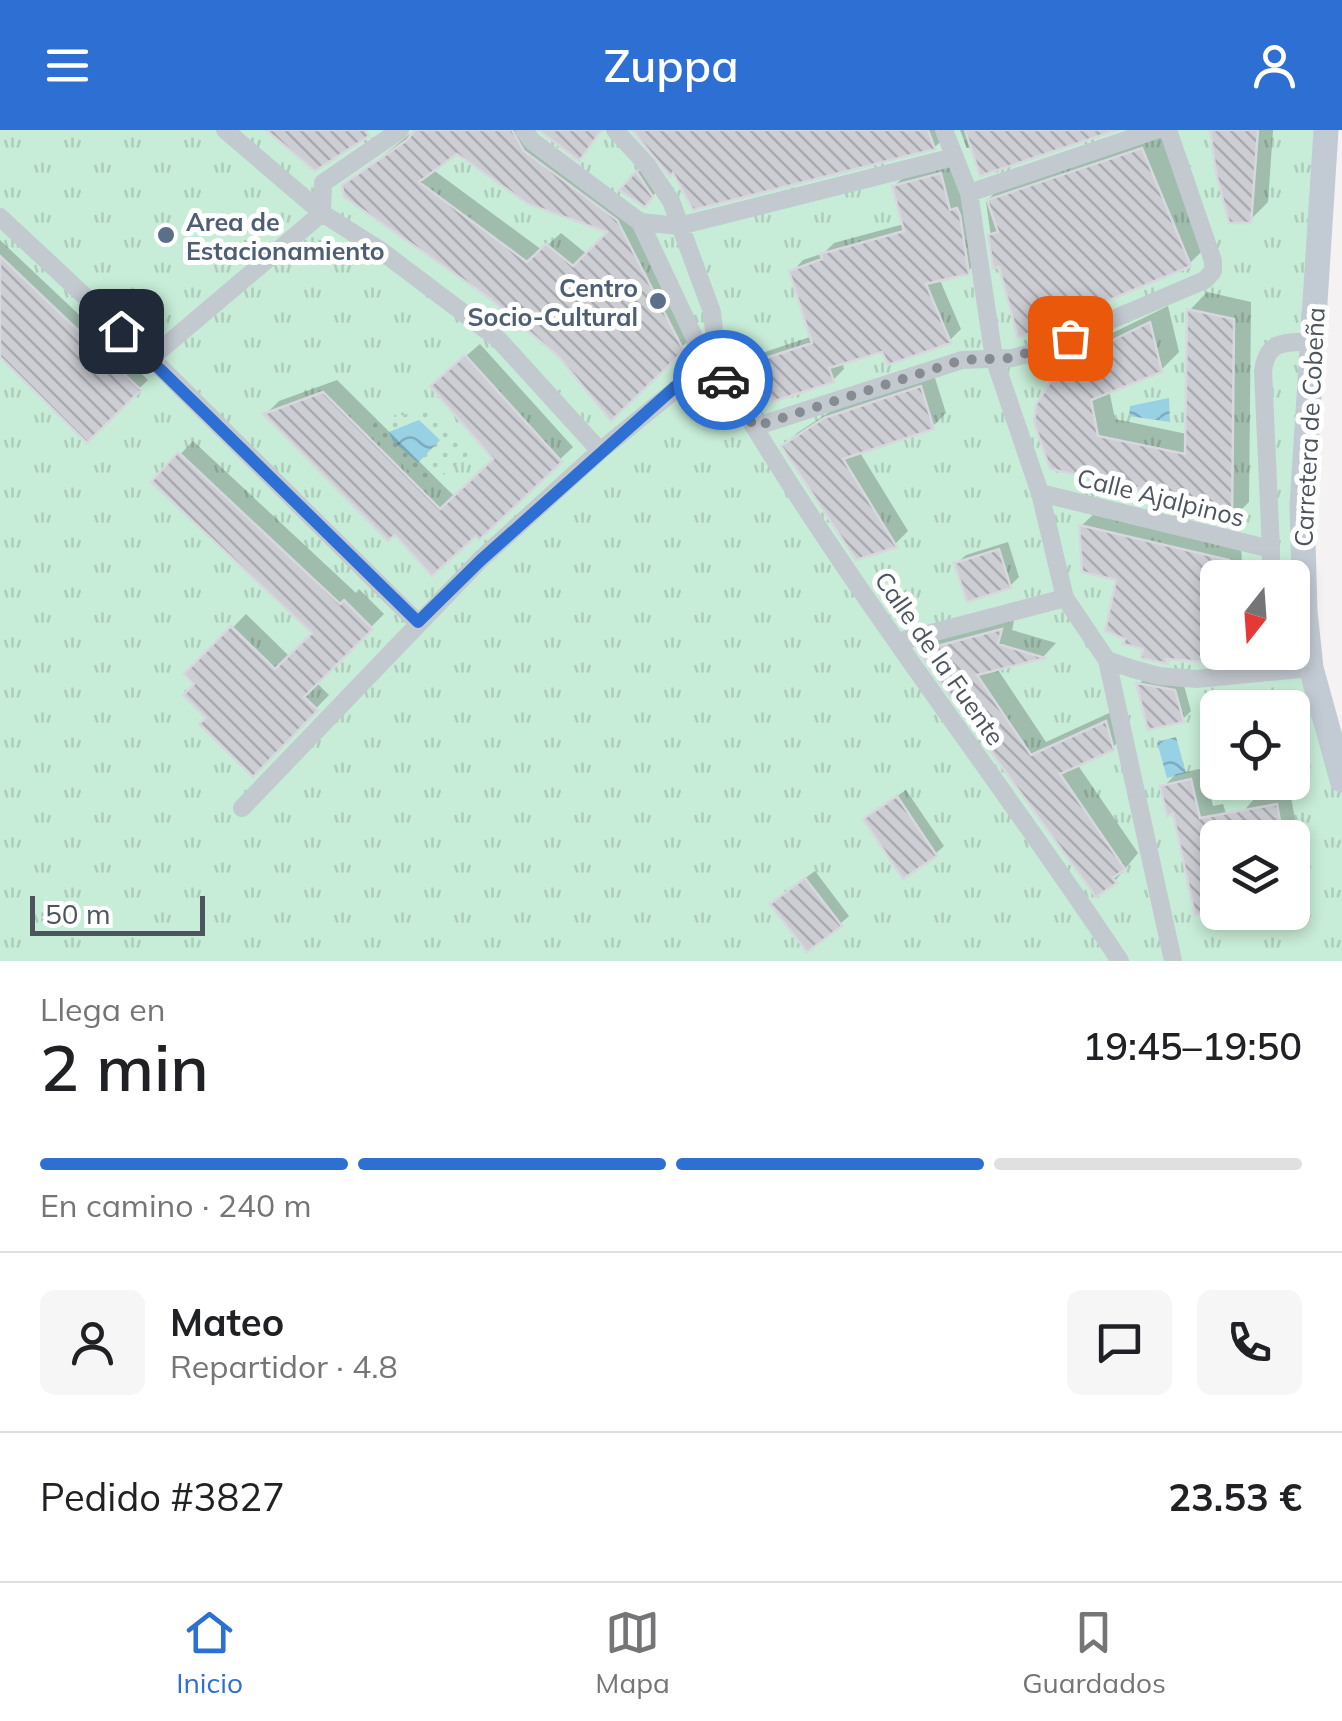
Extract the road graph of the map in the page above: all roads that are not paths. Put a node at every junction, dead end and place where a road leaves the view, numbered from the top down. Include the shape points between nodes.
1 (225, 130) edge
2 (400, 130) edge
3 (524, 130) edge
4 (615, 130) edge
5 (944, 130) edge
6 (1156, 130) edge
7 (1168, 130) edge
8 (1326, 130) edge
9 (954, 157) junction
10 (968, 193) junction
11 (322, 214) junction
12 (0, 217) edge
13 (640, 222) junction
14 (680, 226) junction
15 (1312, 341) junction
16 (151, 358) junction
17 (994, 358) junction
18 (704, 365) junction
19 (725, 378) junction
20 (754, 427) junction
21 (600, 451) junction
22 (1040, 493) junction
23 (1271, 548) junction
24 (1271, 560) edge
25 (1304, 560) edge
26 (1065, 598) junction
27 (418, 622) junction
28 (897, 642) junction
29 (1107, 660) junction
30 (1310, 668) edge
31 (1295, 670) edge
32 (1272, 673) joint
33 (1342, 780) edge
34 (242, 808) dead end
35 (1169, 959) edge
36 (1120, 961) edge

1 - 11 street
2 - 11 street via 323,183
3 - 13 street
4 - 14 street via 647,166
5 - 9 street
6 - 10 street
7 - 17 street via 1213,271 1036,352
8 - 15 street, Carretera de Cobeña
9 - 10 street
9 - 14 street
10 - 17 street
11 - 16 street
11 - 21 street via 498,339
12 - 16 street
13 - 14 street
13 - 18 street
14 - 18 street via 712,312
15 - 23 street, Calle Ajalpinos via 1276,344 1266,354
15 - 25 street, Carretera de Cobeña
16 - 27 street
17 - 20 street via 962,360
17 - 22 street
18 - 19 street via 724,366
18 - 19 street via 699,382 708,388
18 - 21 street
19 - 20 street, Calle de la Fuente
20 - 28 street, Calle de la Fuente
21 - 27 street
22 - 23 street, Calle Ajalpinos
22 - 26 street
23 - 24 street, Calle Ajalpinos
26 - 28 street
26 - 29 street
27 - 34 street
28 - 36 street, Calle de la Fuente
29 - 32 street via 1197,679
29 - 35 street
30 - 33 street, Carretera de Cobeña
31 - 32 street

